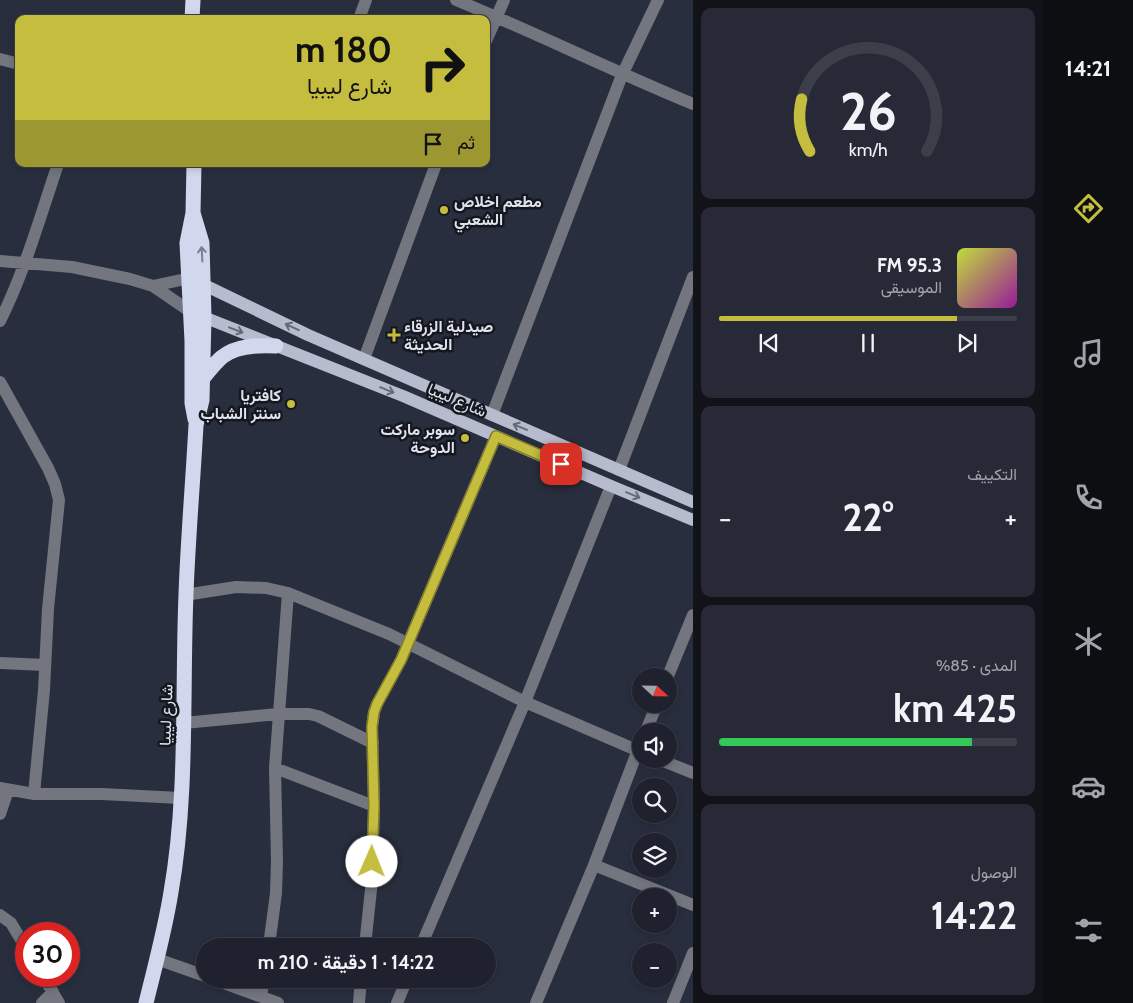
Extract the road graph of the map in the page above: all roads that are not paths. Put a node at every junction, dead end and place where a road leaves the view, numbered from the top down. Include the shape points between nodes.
1 (192, 0) edge
2 (366, 0) edge
3 (456, 0) edge
4 (504, 0) edge
5 (658, 0) edge
6 (192, 15) edge
7 (360, 15) edge
8 (496, 17) junction
9 (490, 31) edge
10 (0, 59) edge
11 (15, 63) edge
12 (622, 75) junction
13 (693, 104) edge
14 (57, 167) edge
15 (194, 167) edge
16 (435, 167) edge
17 (0, 261) edge
18 (25, 262) junction
19 (693, 276) edge
20 (196, 281) junction
21 (153, 286) junction
22 (198, 315) junction
23 (0, 321) edge
24 (276, 346) junction
25 (364, 359) junction
26 (203, 378) junction
27 (0, 382) edge
28 (492, 415) junction
29 (196, 424) junction
30 (496, 436) junction
31 (619, 470) junction
32 (611, 486) junction
33 (693, 502) edge
34 (693, 520) edge
35 (288, 593) junction
36 (186, 595) junction
37 (693, 615) edge
38 (408, 643) junction
39 (0, 664) edge
40 (45, 665) junction
41 (671, 668) edge
42 (524, 702) junction
43 (278, 714) junction
44 (184, 723) junction
45 (373, 743) junction
46 (632, 745) edge
47 (677, 767) edge
48 (275, 768) junction
49 (632, 768) edge
50 (693, 773) edge
51 (4, 789) edge
52 (34, 794) junction
53 (180, 798) junction
54 (374, 806) junction
55 (0, 814) edge
56 (594, 865) junction
57 (693, 905) edge
58 (0, 915) edge
59 (15, 930) edge
60 (270, 938) edge
61 (366, 938) edge
62 (424, 938) edge
63 (693, 953) edge
64 (157, 959) junction
65 (196, 973) edge
66 (238, 988) edge
67 (262, 988) edge
68 (361, 988) edge
69 (403, 988) edge
70 (261, 996) junction
71 (56, 997) edge
72 (42, 1003) edge
73 (146, 1003) edge
74 (278, 1003) edge
75 (359, 1003) edge
76 (397, 1003) edge
77 (536, 1003) edge
78 (673, 1003) edge

1 - 6 highway
2 - 7 street
3 - 8 street
4 - 8 street
5 - 12 street
8 - 9 street
8 - 12 street
10 - 11 street
12 - 13 street
12 - 28 street
14 - 18 street
15 - 20 highway, شارع ليبيا via 193,213 202,243
16 - 25 street
17 - 18 street
18 - 21 street via 89,270
18 - 23 street
19 - 31 street
20 - 21 street
20 - 22 highway, شارع ليبيا
25 -> 20 main road, شارع ليبيا
21 - 22 street
22 -> 24 main road, شارع ليبيا
22 - 26 highway, شارع ليبيا
22 - 29 highway, شارع ليبيا via 192,403
24 - 26 highway via 239,349 223,356
24 -> 30 main road, شارع ليبيا
25 - 28 main road, شارع ليبيا
26 - 29 highway, شارع ليبيا
27 - 40 street via 48,468 59,500
31 -> 28 main road, شارع ليبيا
29 - 36 highway, شارع ليبيا
30 - 32 main road, شارع ليبيا
30 - 38 street
31 - 33 main road, شارع ليبيا
32 -> 34 main road, شارع ليبيا
32 - 42 street
35 - 36 street via 236,587
35 - 38 street
35 - 43 street
36 - 44 highway, شارع ليبيا
37 - 41 street
38 - 42 street
38 - 45 street via 377,704 372,727
39 - 40 street
40 - 52 street
42 - 46 street
42 - 62 street
43 - 44 street
43 - 45 street via 318,716
43 - 48 street
44 - 53 highway, شارع ليبيا
45 - 54 street
47 - 50 street
48 - 54 street
48 - 60 street via 277,861
49 - 56 street
51 - 52 street
51 - 55 street
52 - 53 street
53 - 64 highway, شارع ليبيا via 171,892
54 - 61 street via 372,880
56 - 57 street
56 - 77 street
58 - 59 street
63 - 78 street
64 - 65 street
64 - 73 highway, شارع ليبيا
66 - 70 street
67 - 70 street
68 - 75 street
69 - 76 street
70 - 74 street
71 - 72 street

